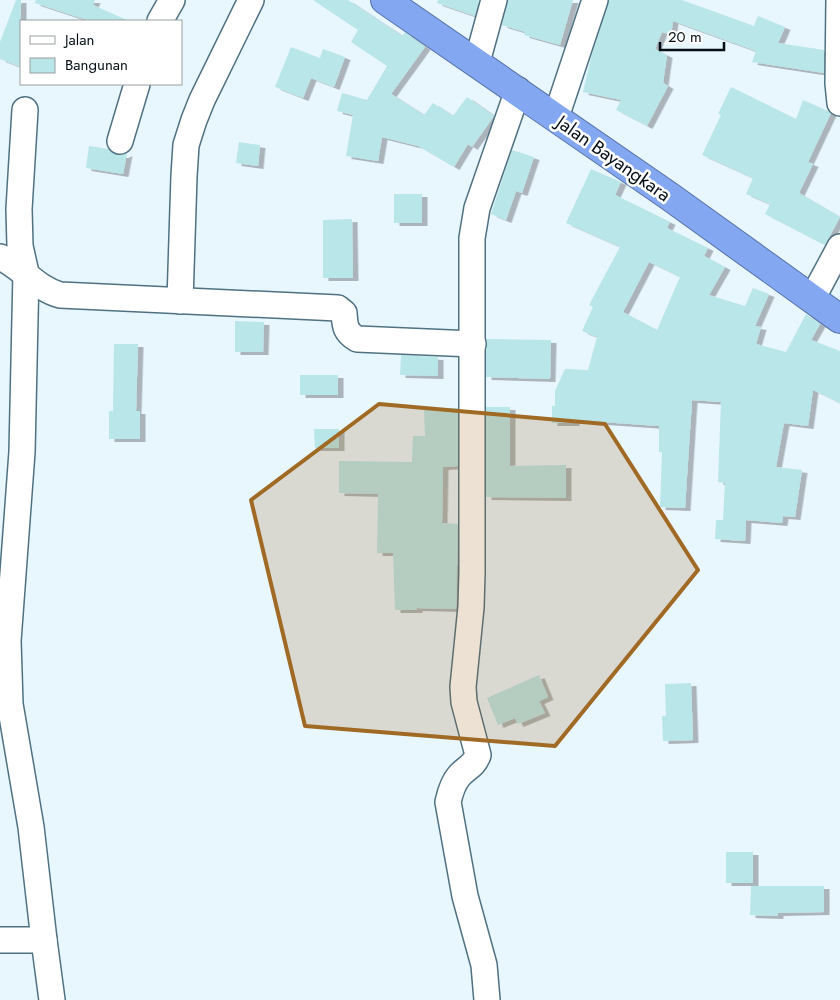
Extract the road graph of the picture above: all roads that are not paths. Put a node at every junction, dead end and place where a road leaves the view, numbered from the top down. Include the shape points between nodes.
1 (172, 0) edge
2 (251, 0) edge
3 (385, 0) edge
4 (494, 0) edge
5 (595, 0) edge
6 (839, 0) edge
7 (161, 20) edge
8 (477, 62) junction
9 (137, 85) edge
10 (518, 90) junction
11 (840, 103) edge
12 (25, 110) dead end
13 (556, 117) junction
14 (120, 141) dead end
15 (840, 247) edge
16 (0, 257) edge
17 (26, 273) junction
18 (812, 299) junction
19 (180, 301) junction
20 (840, 319) edge
21 (473, 344) junction
22 (11, 453) edge
23 (5, 704) edge
24 (0, 940) edge
25 (44, 940) junction
26 (52, 1000) edge
27 (487, 1000) edge

1 - 7 street
2 - 19 street via 202,100 186,145
3 - 8 highway, Jalan Bayangkara
4 - 8 street
5 - 13 street
6 - 11 street
8 - 10 highway, Jalan Bayangkara
9 - 14 street
10 - 13 highway, Jalan Bayangkara
10 - 21 street via 477,208 472,238
12 - 17 street via 19,209 20,246
13 - 18 highway, Jalan Bayangkara
15 - 18 street
16 - 17 street
17 - 19 street via 46,289 60,295
17 - 22 street
18 - 20 highway, Jalan Bayangkara
19 - 21 street via 338,308 344,313 348,333 357,339
21 - 27 street via 472,573 463,687 478,755 473,765 459,776 448,802 465,896 484,965
22 - 23 street
23 - 25 street via 31,828
24 - 25 street
25 - 26 street

